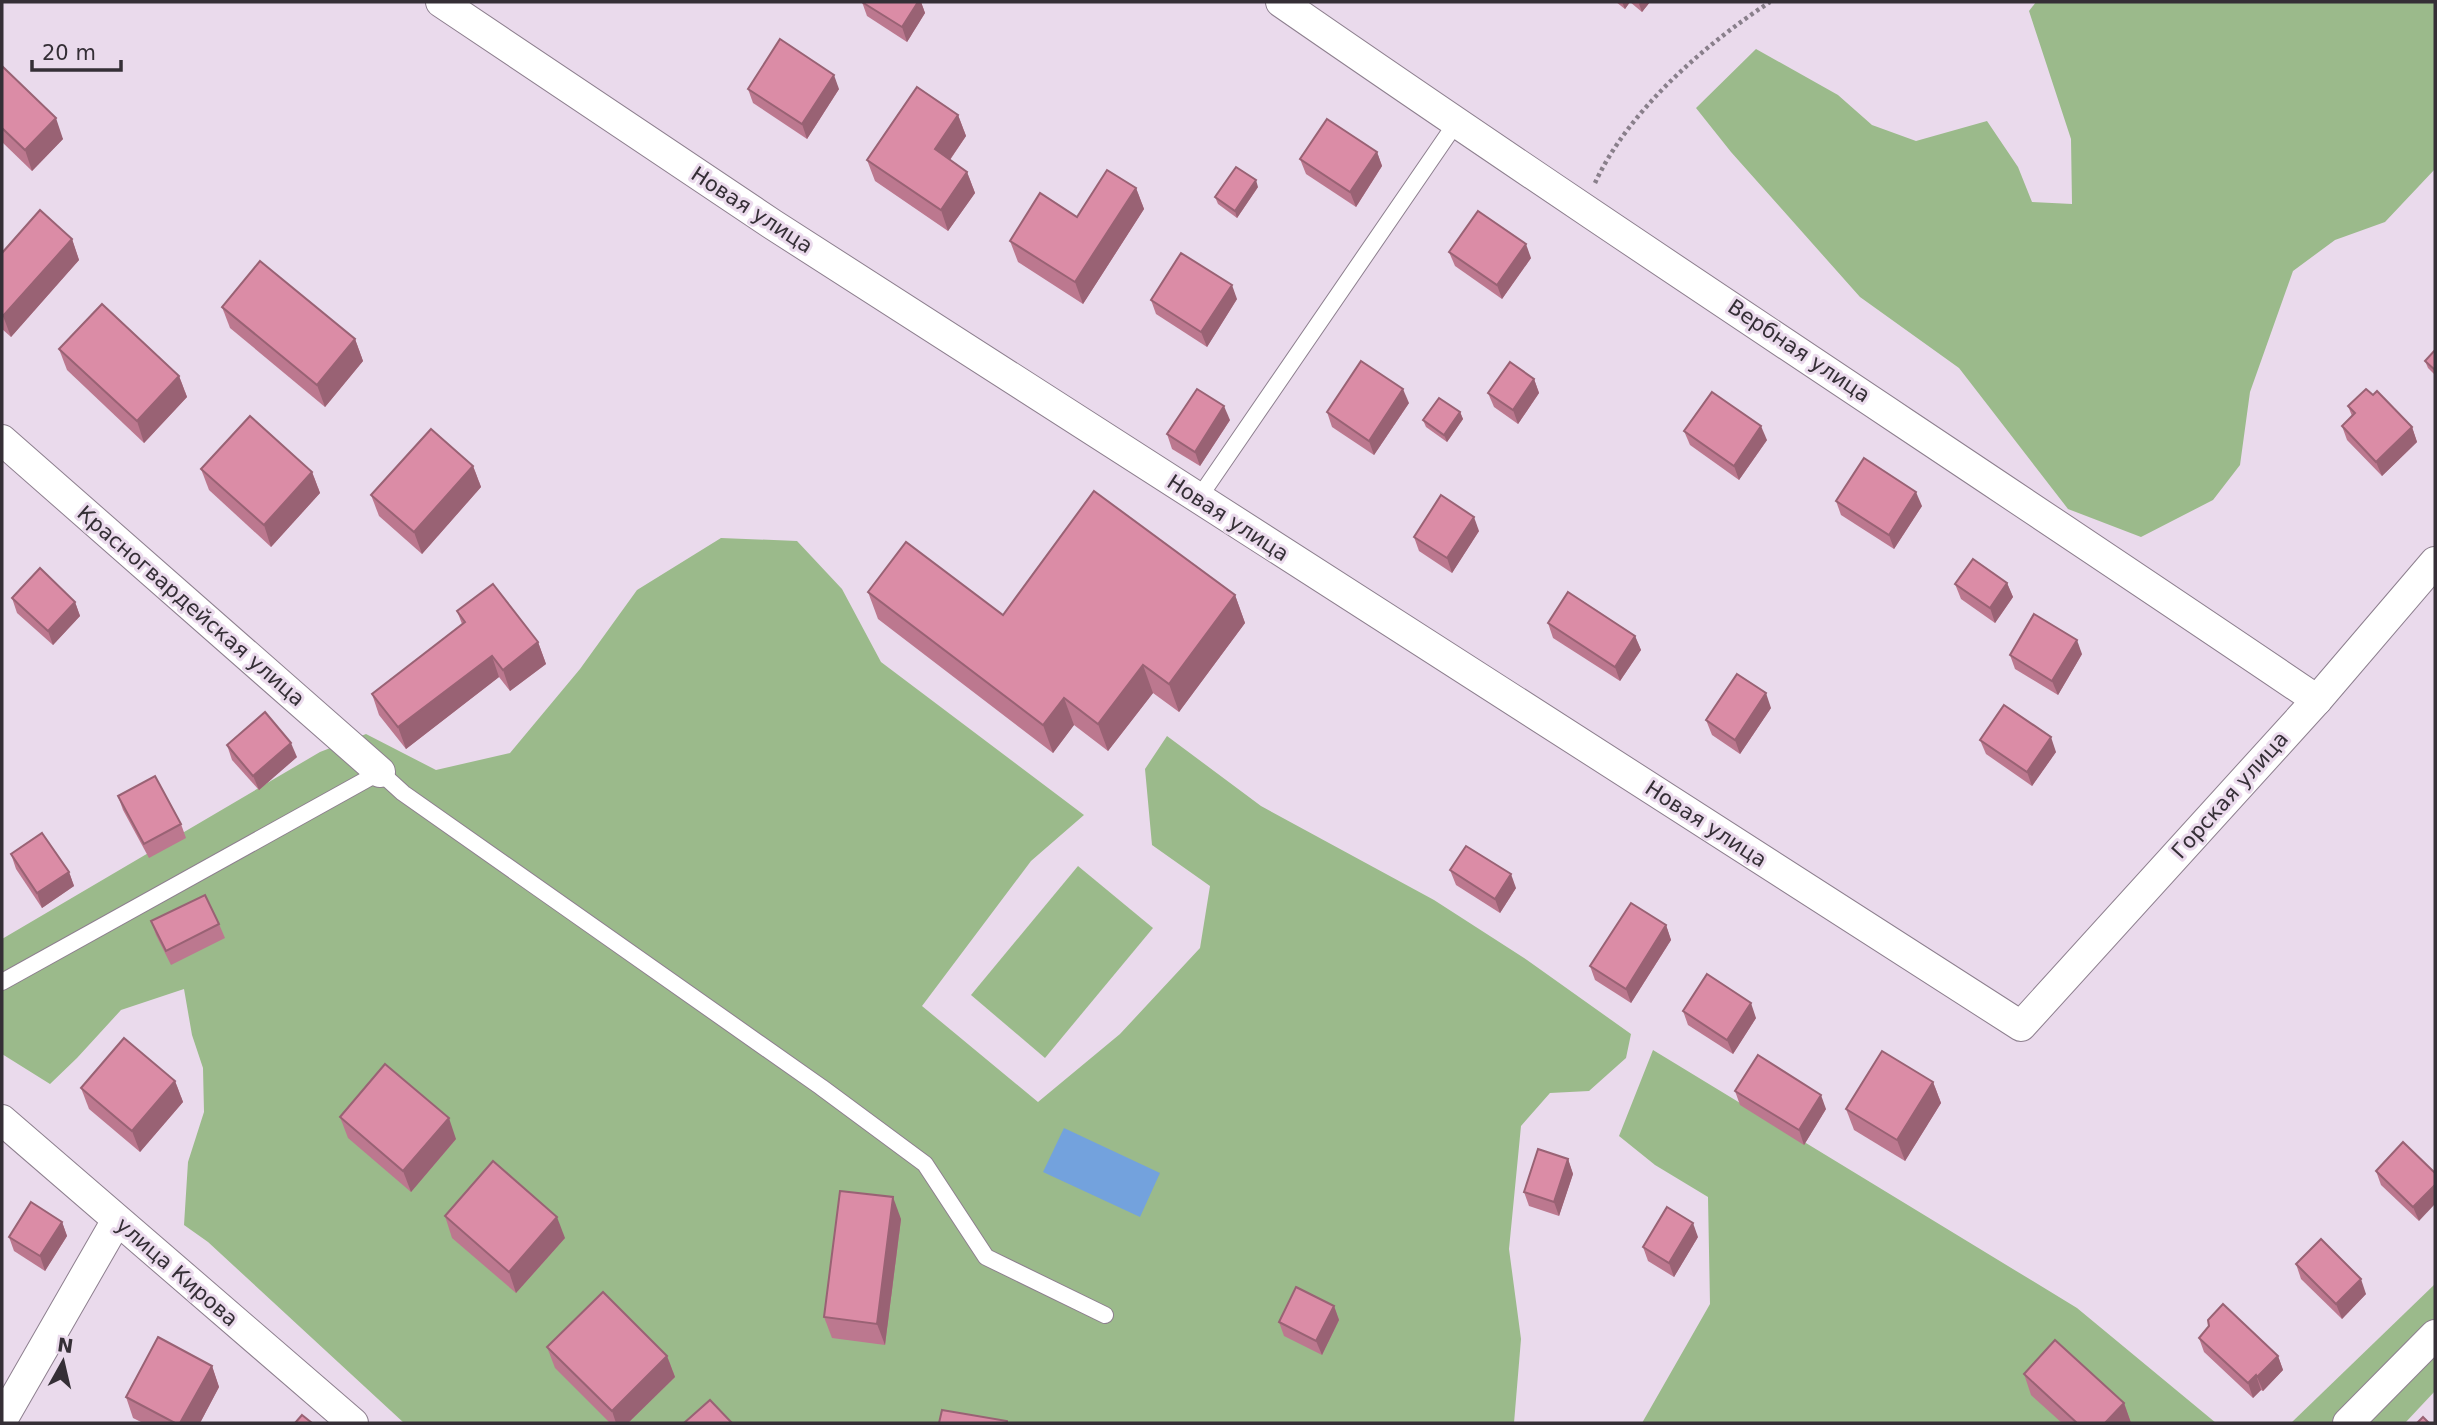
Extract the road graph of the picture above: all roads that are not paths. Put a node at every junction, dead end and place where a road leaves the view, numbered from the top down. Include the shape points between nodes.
1 (441, 2) edge
2 (1281, 2) edge
3 (1456, 123) junction
4 (2, 440) edge
5 (1198, 499) junction
6 (2435, 562) edge
7 (2316, 699) junction
8 (380, 772) junction
9 (2, 982) edge
10 (2021, 1026) joint
11 (2, 1120) edge
12 (117, 1220) junction
13 (1105, 1315) dead end
14 (2435, 1335) edge
15 (2, 1420) edge
16 (353, 1423) edge
17 (2348, 1423) edge

1 - 5 street, Новая улица via 772,224
2 - 3 street, Вербная улица
3 - 5 lane
3 - 7 street, Вербная улица
4 - 8 street, Красногвардейская улица
5 - 10 street, Новая улица
6 - 7 street, Горская улица
7 - 10 street, Горская улица
8 - 9 lane
8 - 13 lane via 403,793 925,1164 986,1257
11 - 12 street, улица Кирова
12 - 15 street
12 - 16 street, улица Кирова
14 - 17 street

